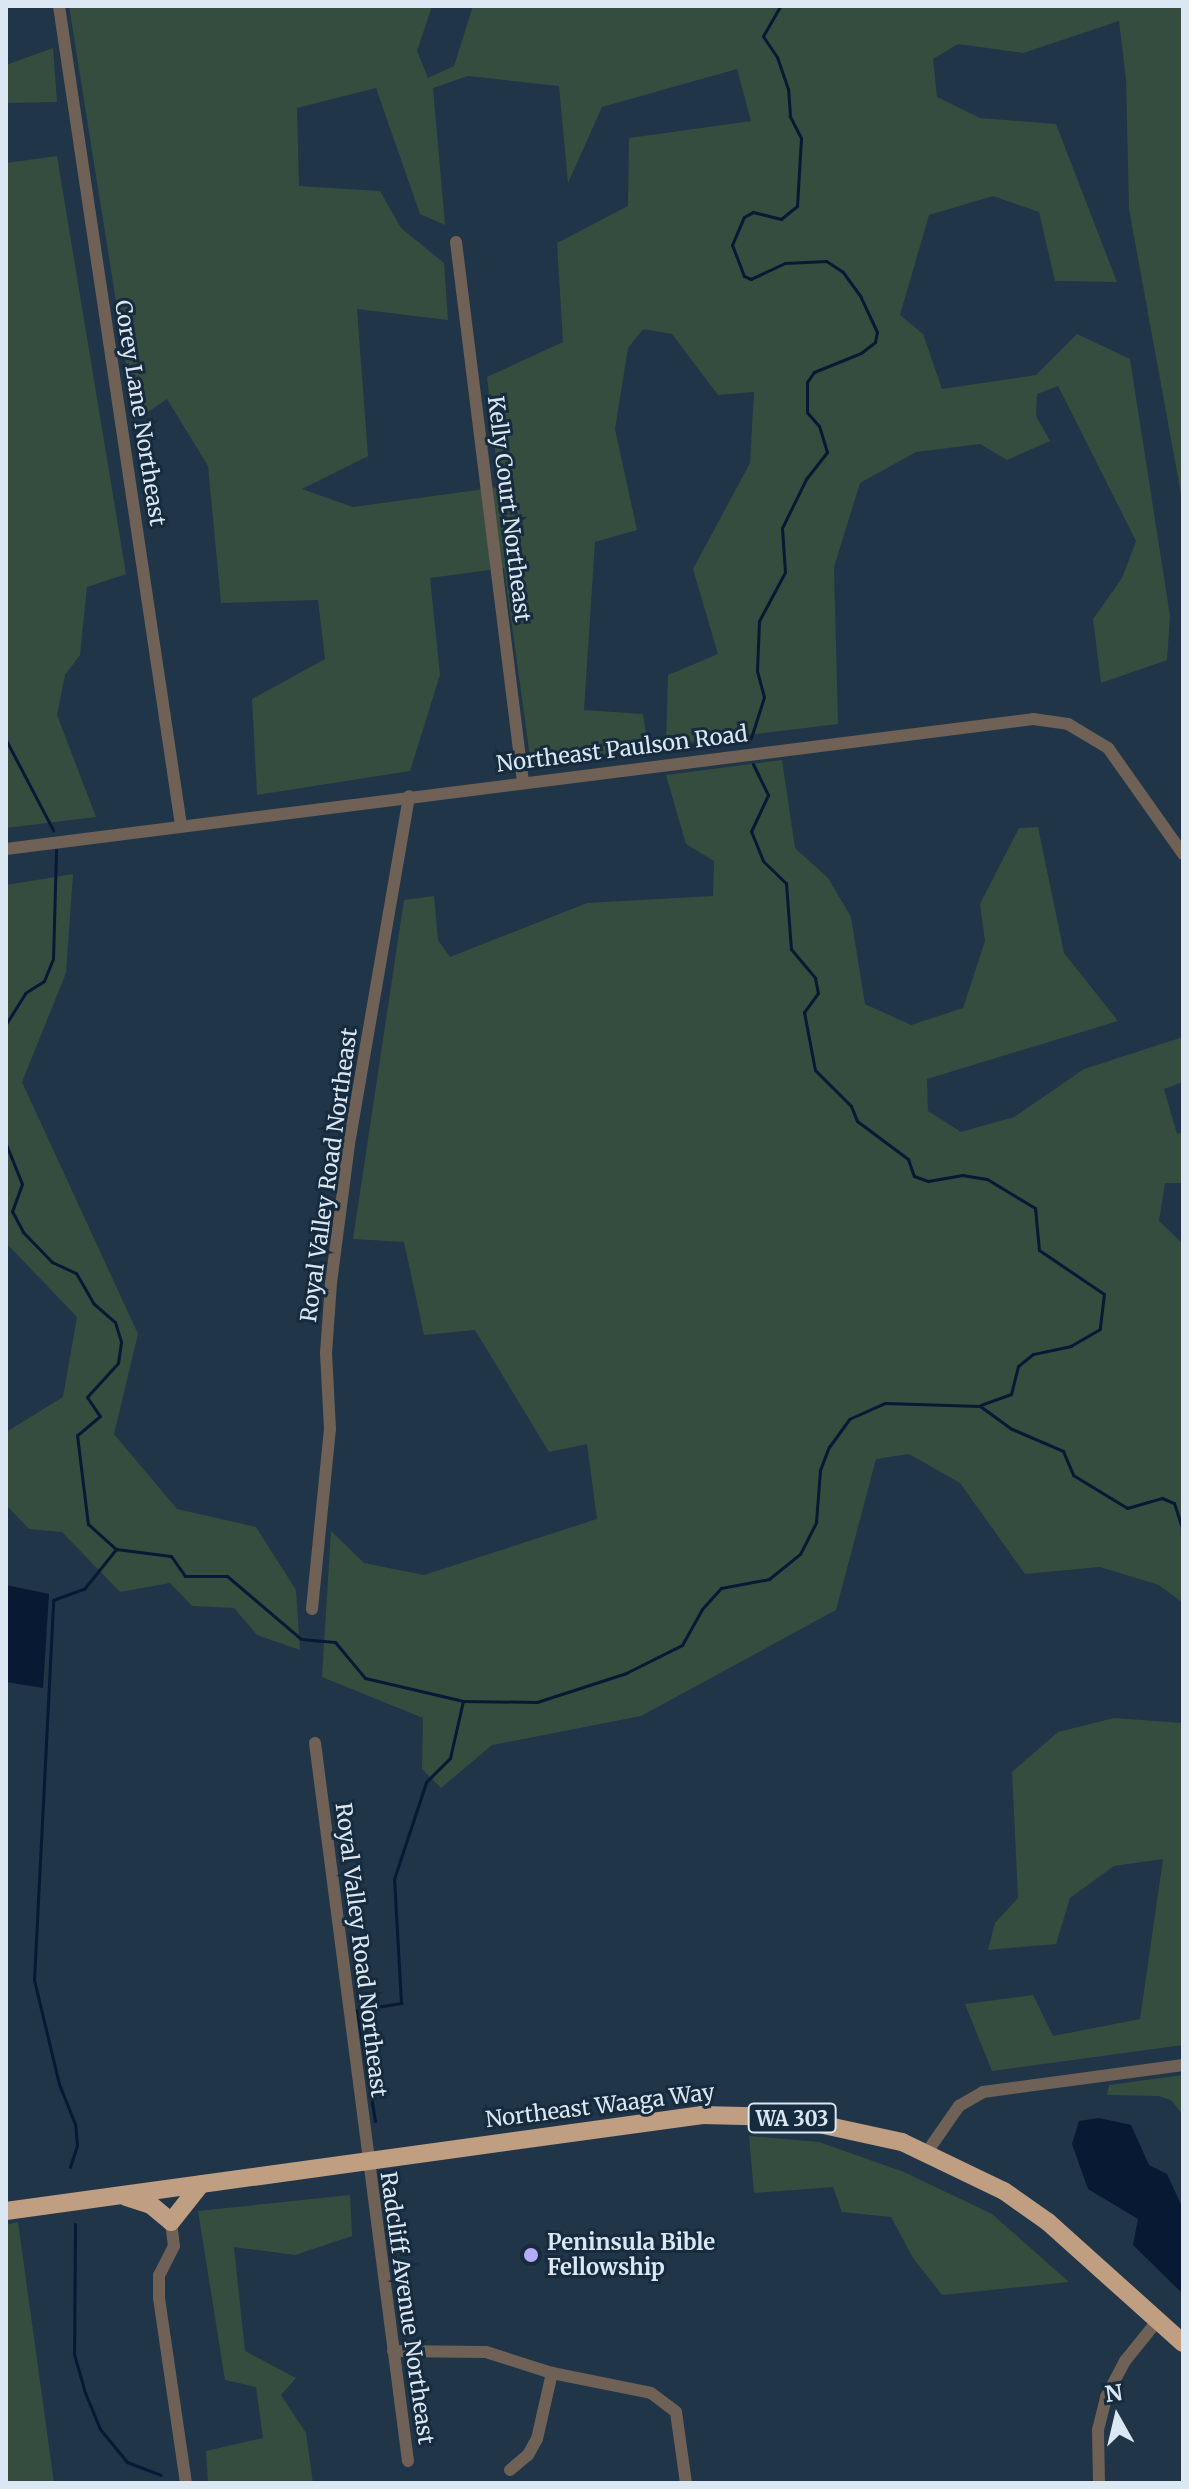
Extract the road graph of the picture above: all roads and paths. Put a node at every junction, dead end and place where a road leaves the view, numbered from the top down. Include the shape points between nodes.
1 (59, 6) edge
2 (456, 242) dead end
3 (523, 782) junction
4 (409, 796) junction
5 (181, 825) junction
6 (6, 849) edge
7 (1183, 854) edge
8 (312, 1609) dead end
9 (315, 1743) dead end
10 (1183, 2065) edge
11 (927, 2152) junction
12 (367, 2161) junction
13 (201, 2184) junction
14 (121, 2196) junction
15 (6, 2211) edge
16 (171, 2222) junction
17 (1158, 2320) junction
18 (1183, 2343) edge
19 (393, 2351) junction
20 (552, 2373) junction
21 (408, 2461) dead end
22 (510, 2470) dead end
23 (186, 2483) edge
24 (686, 2483) edge
25 (1099, 2483) edge

1 - 5 street, Corey Lane Northeast
2 - 3 street, Kelly Court Northeast
3 - 4 street, Northeast Paulson Road
3 - 7 street, Northeast Paulson Road via 1033,719 1068,724 1108,748
4 - 5 street, Northeast Paulson Road
4 - 8 street, Royal Valley Road Northeast via 349,1144 329,1303 330,1429
5 - 6 street, Northeast Paulson Road
9 - 12 street, Royal Valley Road Northeast
10 - 11 street via 983,2092 959,2106
11 - 12 highway, Northeast Waaga Way / WA 303 via 831,2124 733,2113
11 - 17 highway, Northeast Waaga Way / WA 303 via 1027,2206
12 - 13 highway, Northeast Waaga Way / WA 303
12 - 19 street, Radcliff Avenue Northeast
13 - 14 highway, Northeast Waaga Way / WA 303
13 - 16 highway
14 - 15 highway, Northeast Waaga Way / WA 303
14 - 16 highway via 151,2205
16 - 23 street via 174,2246 159,2275 159,2298
17 - 18 highway, Northeast Waaga Way / WA 303
17 - 25 street via 1125,2361 1106,2397 1097,2440
19 - 20 street via 486,2352
19 - 21 street, Radcliff Avenue Northeast
20 - 22 street via 537,2439
20 - 24 street via 651,2393 667,2402 676,2412

